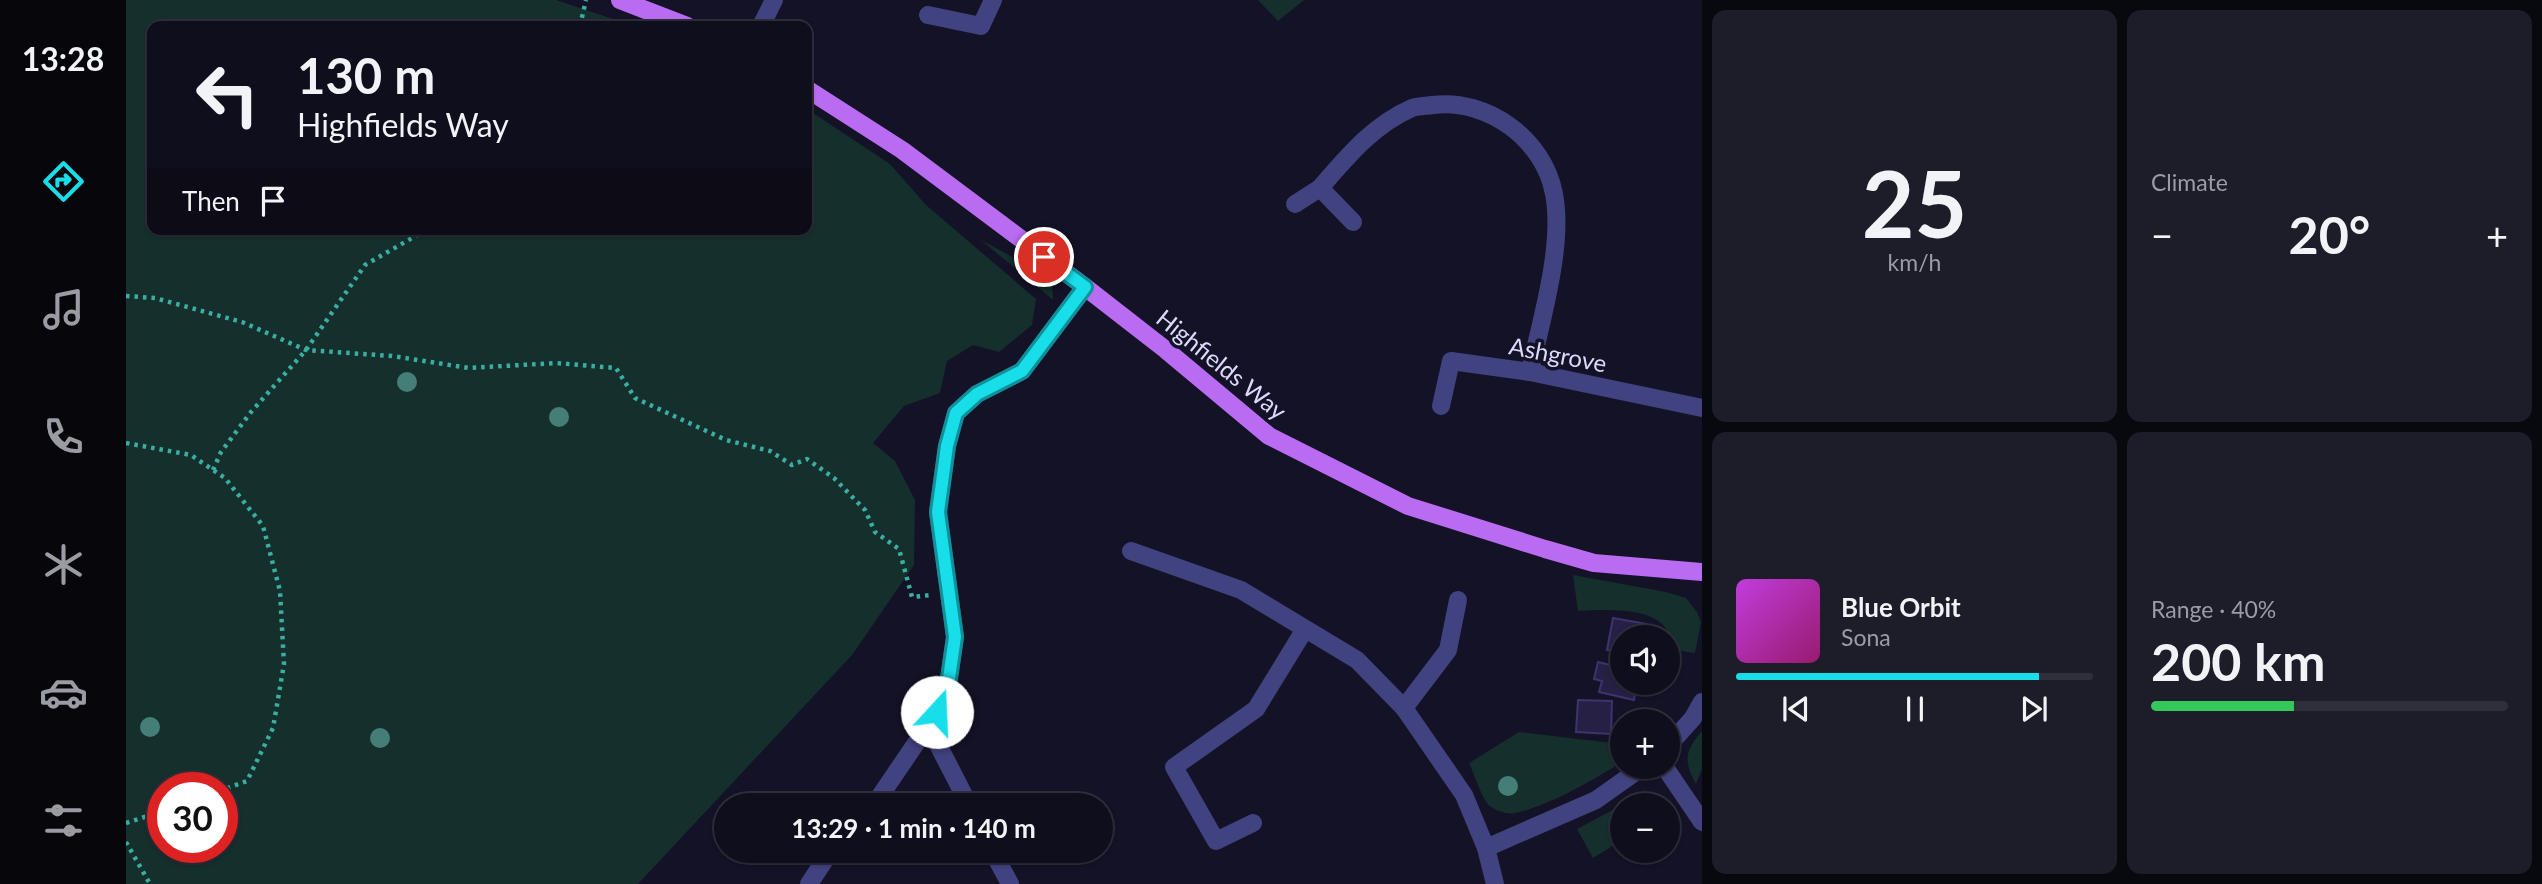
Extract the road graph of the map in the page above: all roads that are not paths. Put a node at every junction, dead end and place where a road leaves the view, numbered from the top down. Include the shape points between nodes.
1 (620, 0) edge
2 (774, 0) edge
3 (993, 0) edge
4 (928, 15) dead end
5 (674, 21) edge
6 (764, 21) edge
7 (812, 92) edge
8 (1320, 188) junction
9 (1295, 204) dead end
10 (1353, 222) dead end
11 (1085, 287) junction
12 (1530, 372) junction
13 (1441, 406) dead end
14 (1702, 408) edge
15 (1131, 551) dead end
16 (1702, 572) edge
17 (1458, 600) dead end
18 (1305, 629) junction
19 (1702, 702) edge
20 (1405, 708) junction
21 (928, 725) junction
22 (1680, 733) edge
23 (1626, 779) edge
24 (1673, 779) edge
25 (882, 793) edge
26 (963, 793) edge
27 (1702, 822) edge
28 (1253, 823) dead end
29 (1486, 848) junction
30 (824, 863) edge
31 (999, 863) edge
32 (809, 884) edge
33 (1010, 884) edge
34 (1495, 884) edge

1 - 5 main road
2 - 6 street
3 - 4 street via 981,26
7 - 11 main road, Highfields Way via 902,150
8 - 9 street
8 - 10 street
8 - 12 street via 1357,145 1414,107 1445,103 1476,108 1527,140 1545,167 1557,222
11 - 16 main road, Highfields Way via 1269,436 1408,506 1594,563
11 - 21 street via 1022,371 977,394 956,413 938,512 955,637 946,699
12 - 13 street, Ashgrove via 1451,361
12 - 14 street, Ashgrove
15 - 18 street via 1241,590
17 - 20 street via 1448,650
18 - 20 street via 1357,660
18 - 28 street via 1256,709 1174,767 1216,841
19 - 22 street
20 - 29 street via 1464,795
21 - 25 street
21 - 26 street
23 - 29 street via 1596,800
24 - 27 street
29 - 34 street
30 - 32 street
31 - 33 street

